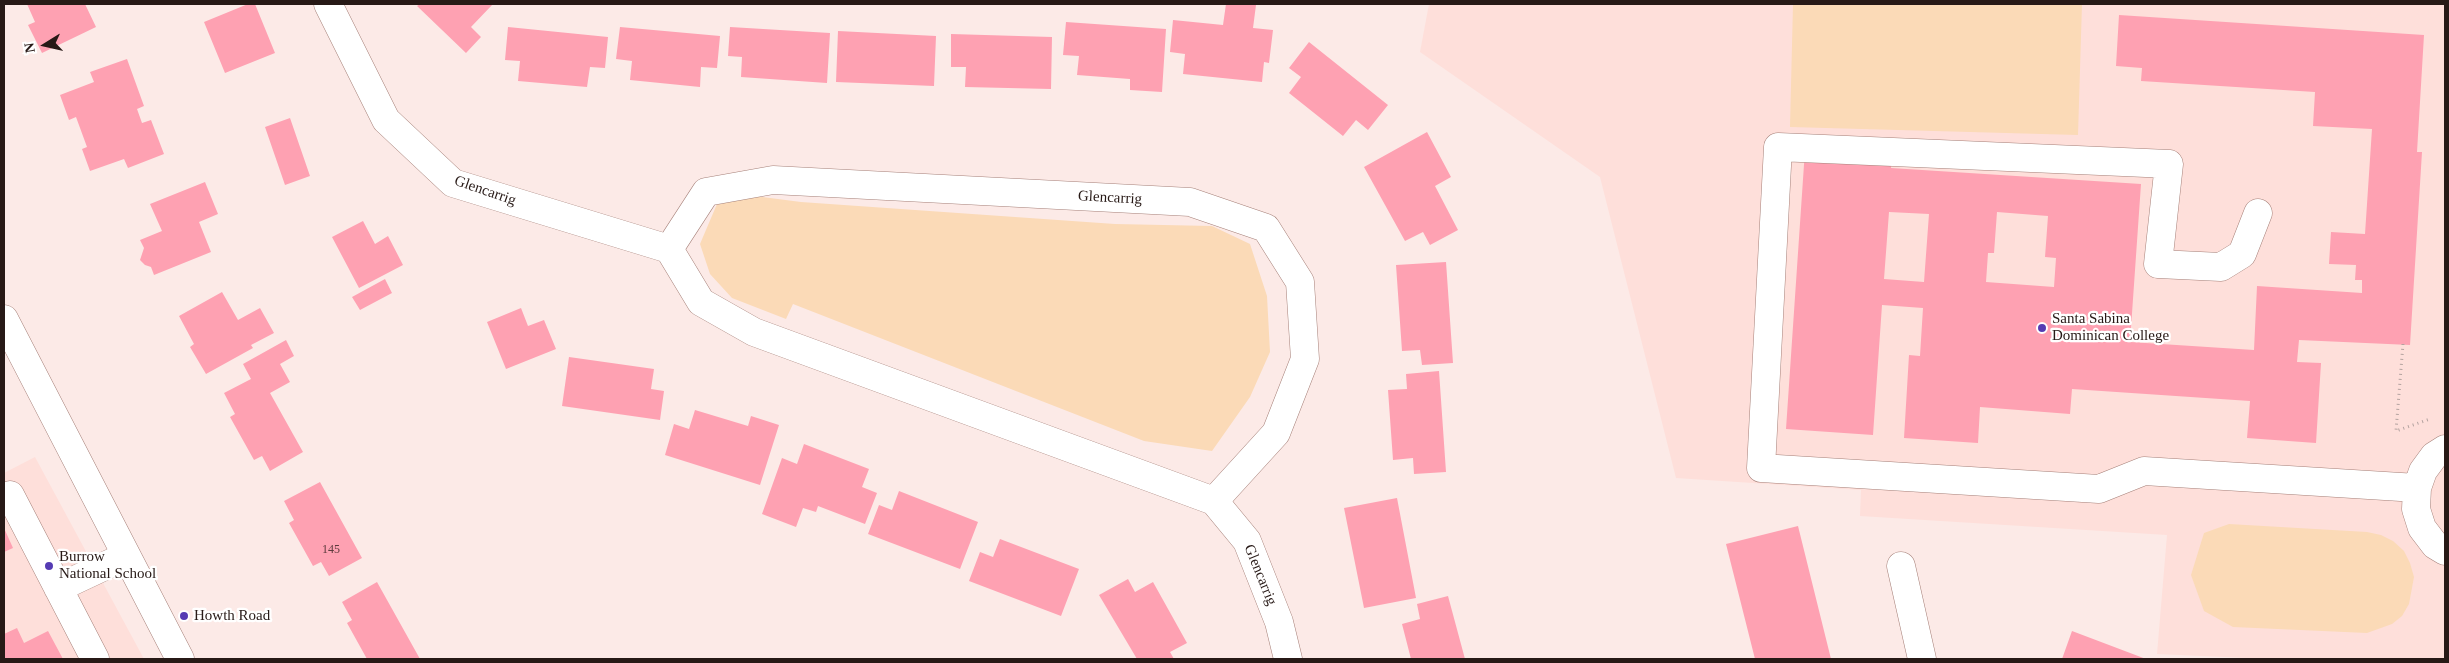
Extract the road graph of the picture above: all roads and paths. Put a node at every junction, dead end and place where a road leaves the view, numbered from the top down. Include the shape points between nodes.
1 (328, 4) edge
2 (2258, 213) dead end
3 (669, 248) junction
4 (4, 319) edge
5 (2403, 344) dead end
6 (2436, 418) dead end
7 (2445, 449) edge
8 (2416, 488) junction
9 (4, 498) edge
10 (1214, 500) junction
11 (2445, 551) edge
12 (126, 556) junction
13 (1901, 566) dead end
14 (58, 588) junction
15 (95, 659) edge
16 (180, 659) edge
17 (1288, 659) edge
18 (1922, 659) edge

1 - 3 street, Glencarrig via 386,120 453,183
2 - 8 street via 2242,254 2221,267 2158,264 2169,164 1778,147 1761,468 2099,489 2144,471
3 - 10 street via 701,302 754,332
3 - 10 street, Glencarrig via 706,192 773,180 1190,202 1266,228 1300,282 1305,359 1276,433
4 - 12 street
5 - 6 path via 2396,431
7 - 8 street via 2434,456
8 - 11 street via 2416,509 2422,528 2435,545
9 - 14 street via 10,494
10 - 17 street, Glencarrig via 1247,540 1279,622
12 - 14 street
12 - 16 street
13 - 18 street
14 - 15 street

